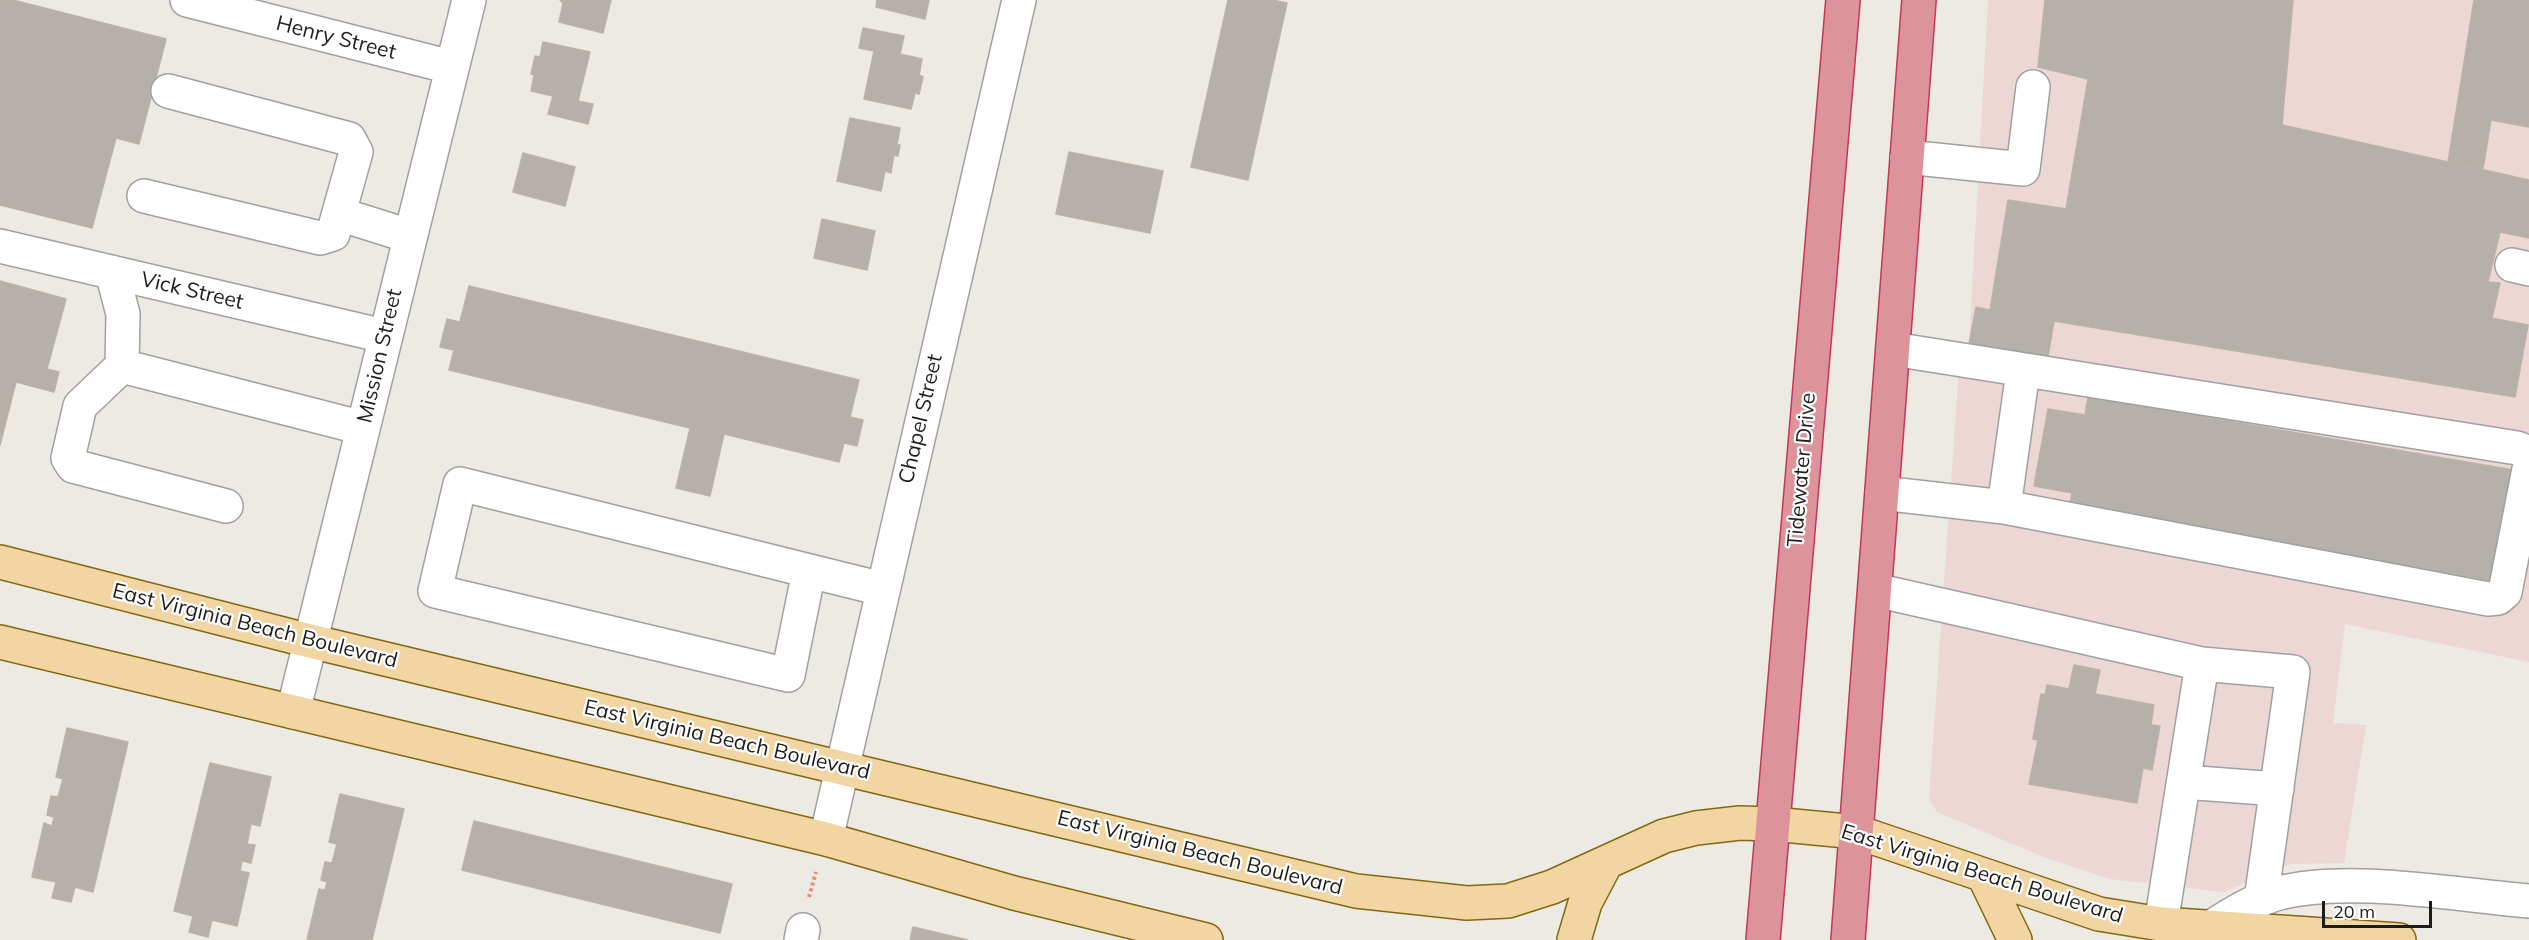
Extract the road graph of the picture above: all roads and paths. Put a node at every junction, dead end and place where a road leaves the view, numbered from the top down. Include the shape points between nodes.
1 (187, 0) edge
2 (469, 0) edge
3 (1019, 0) edge
4 (1843, 0) edge
5 (1919, 0) edge
6 (451, 67) junction
7 (2033, 87) dead end
8 (168, 91) dead end
9 (1907, 157) junction
10 (144, 196) dead end
11 (339, 214) junction
12 (409, 236) junction
13 (0, 246) edge
14 (112, 272) junction
15 (384, 336) junction
16 (1893, 349) junction
17 (122, 366) junction
18 (2023, 371) junction
19 (363, 428) junction
20 (2529, 457) edge
21 (2529, 469) edge
22 (1882, 493) junction
23 (226, 506) dead end
24 (2004, 507) junction
25 (0, 562) edge
26 (809, 571) junction
27 (882, 589) junction
28 (1875, 590) junction
29 (310, 641) junction
30 (0, 642) edge
31 (2202, 664) junction
32 (293, 712) junction
33 (842, 766) junction
34 (2184, 782) junction
35 (2277, 789) junction
36 (1773, 824) junction
37 (1857, 832) junction
38 (826, 838) junction
39 (1606, 863) junction
40 (1984, 876) junction
41 (2528, 896) edge
42 (2261, 900) junction
43 (2161, 924) junction
44 (2210, 927) junction
45 (802, 935) edge
46 (1206, 940) edge
47 (1574, 940) edge
48 (1763, 940) edge
49 (1848, 940) edge
50 (2015, 940) edge
51 (2399, 940) edge

1 - 6 street, Henry Street
2 - 6 street, Mission Street
3 - 27 street, Chapel Street
4 - 36 highway, Tidewater Drive
5 - 9 highway
6 - 12 street, Mission Street
7 - 9 street via 2022,169
8 - 11 street via 349,139 356,152
9 - 16 highway
10 - 11 street via 320,238 333,234
11 - 12 street
12 - 15 street, Mission Street
13 - 14 street, Vick Street
14 - 15 street, Vick Street
14 - 17 street via 123,314
15 - 19 street, Mission Street
16 - 18 street
16 - 22 highway
17 - 19 street
17 - 23 street via 80,406 68,458 73,466
18 - 20 street via 2517,448
18 - 24 street
19 - 29 street, Mission Street
21 - 24 street via 2505,592 2488,599
22 - 24 street
22 - 28 highway
25 - 29 main road, East Virginia Beach Boulevard
26 - 26 street via 460,484 435,591 788,675
26 - 27 street
27 - 33 street, Chapel Street
28 - 31 street
28 - 37 highway
29 - 32 street, Mission Street
29 - 33 main road, East Virginia Beach Boulevard
30 - 32 main road
31 - 34 street
31 - 35 street via 2293,672
32 - 38 main road
33 - 38 street, Chapel Street
33 - 39 main road, East Virginia Beach Boulevard via 1356,891 1467,903 1508,901
34 - 35 street
34 - 43 street
35 - 42 street
36 - 37 main road, East Virginia Beach Boulevard
36 - 39 main road, East Virginia Beach Boulevard via 1696,828 1640,845
36 - 48 highway, Tidewater Drive
37 - 40 main road, East Virginia Beach Boulevard
37 - 49 highway
38 - 45 path
38 - 46 main road via 1014,892
39 - 47 main road via 1585,903
40 - 43 main road, East Virginia Beach Boulevard via 2099,914
40 - 50 main road
41 - 42 street via 2321,886
42 - 44 street
43 - 44 main road, East Virginia Beach Boulevard
44 - 51 main road, East Virginia Beach Boulevard

